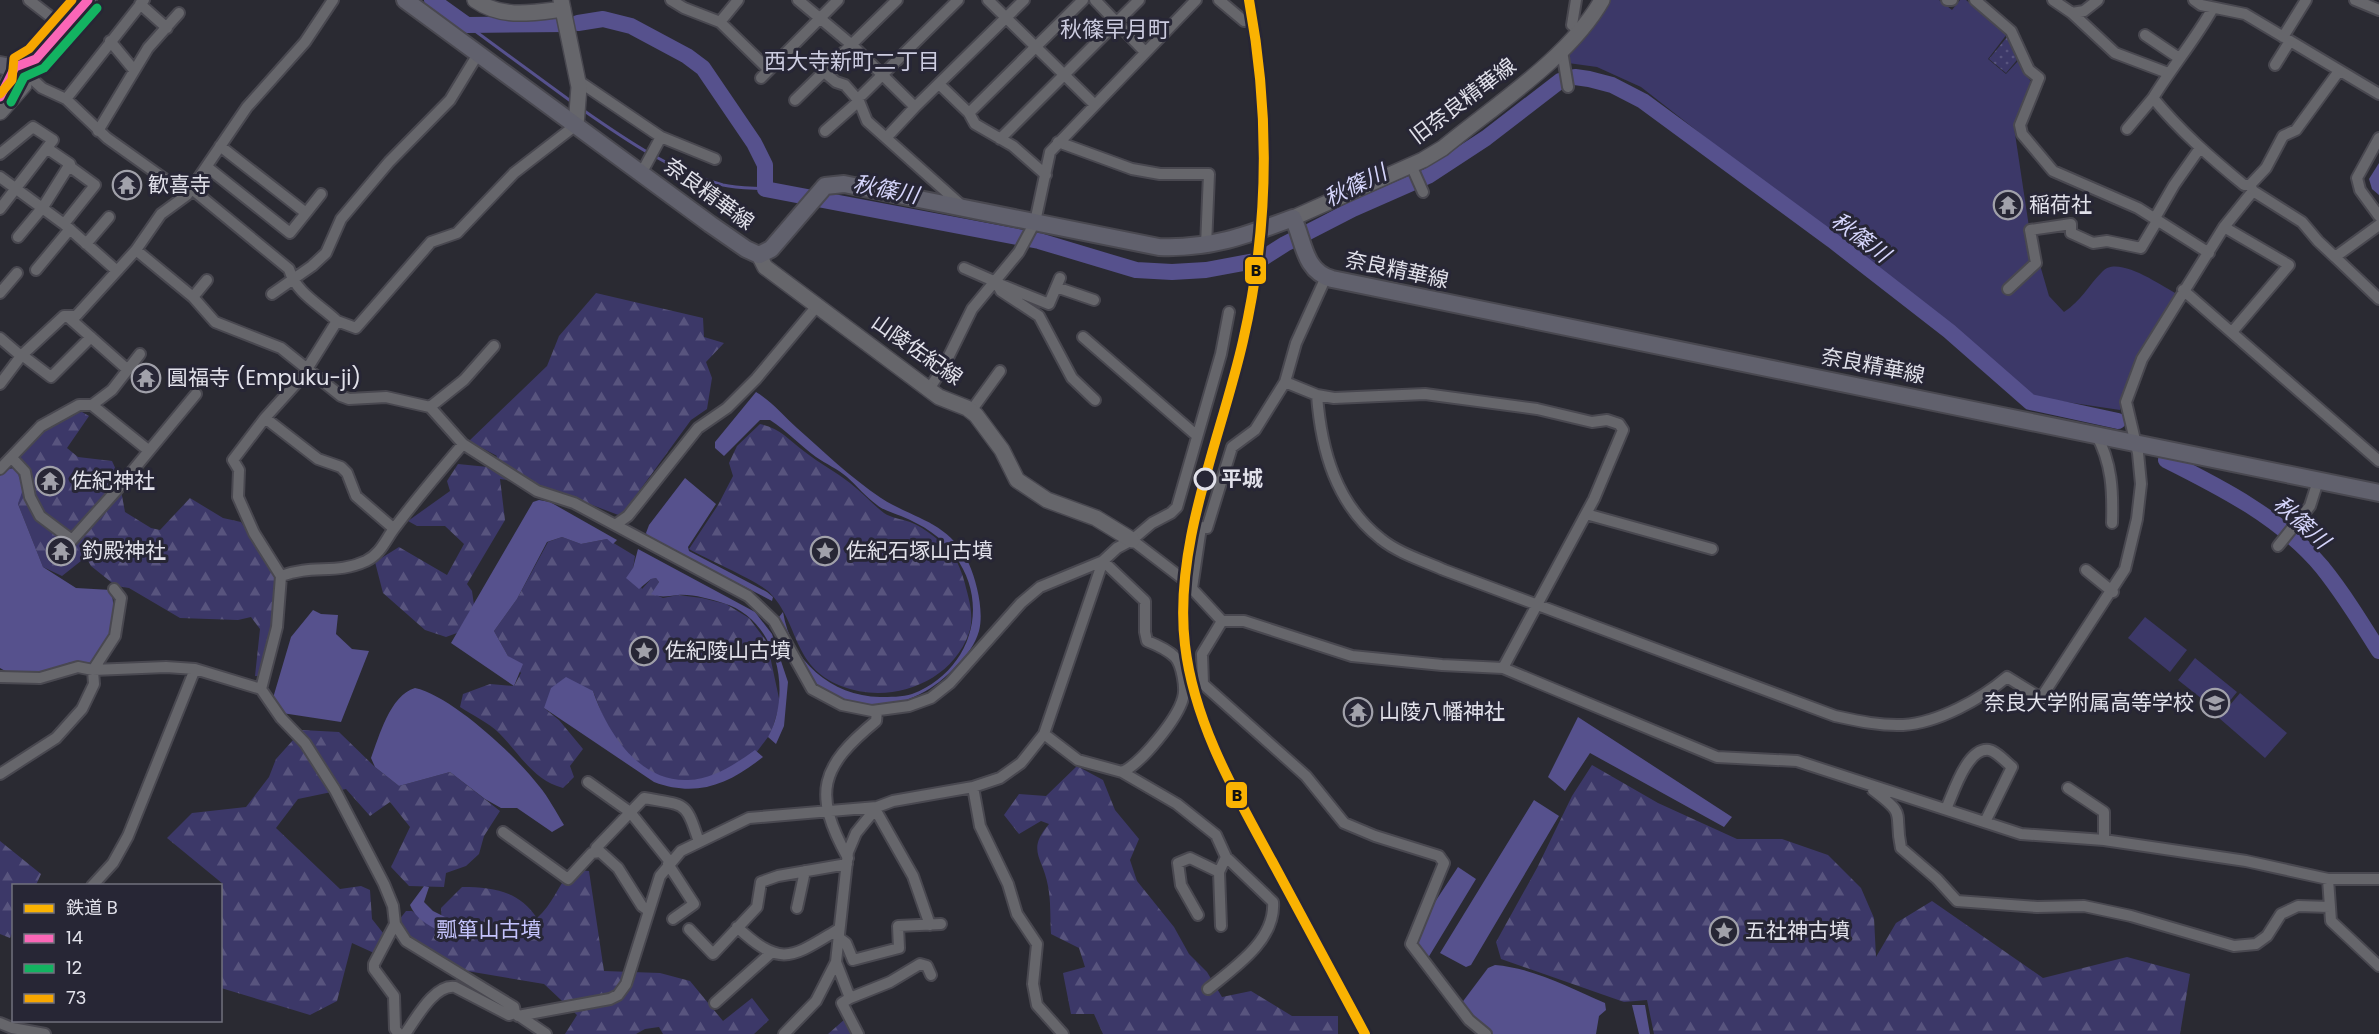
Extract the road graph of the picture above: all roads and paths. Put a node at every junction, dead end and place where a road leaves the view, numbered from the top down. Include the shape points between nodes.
1 (29, 0) edge
2 (88, 0) edge
3 (333, 0) edge
4 (405, 0) edge
5 (475, 0) edge
6 (738, 0) edge
7 (798, 0) edge
8 (838, 0) edge
9 (897, 0) edge
10 (958, 0) edge
11 (988, 0) edge
12 (1024, 0) edge
13 (1083, 0) edge
14 (1095, 0) edge
15 (1139, 0) edge
16 (1196, 0) edge
17 (1219, 0) edge
18 (1576, 0) edge
19 (1602, 0) edge
20 (1947, 0) edge
21 (1952, 0) edge
22 (1975, 0) edge
23 (2053, 0) edge
24 (2098, 0) edge
25 (2194, 0) edge
26 (2306, 0) edge
27 (2355, 0) edge
28 (675, 1) edge
29 (142, 2) edge
30 (2218, 6) edge
31 (563, 9) edge
32 (2379, 10) edge
33 (179, 13) dead end
34 (2072, 13) junction
35 (1006, 18) junction
36 (819, 20) junction
37 (1244, 21) dead end
38 (720, 22) junction
39 (1116, 23) junction
40 (64, 27) junction
41 (166, 27) junction
42 (1579, 31) junction
43 (2145, 35) dead end
44 (2286, 39) junction
45 (110, 41) junction
46 (852, 45) junction
47 (1036, 46) junction
48 (1562, 51) junction
49 (1145, 52) junction
50 (478, 54) junction
51 (2179, 57) junction
52 (2275, 65) dead end
53 (13, 66) edge
54 (134, 70) junction
55 (770, 70) junction
56 (824, 72) junction
57 (2339, 72) junction
58 (2168, 73) junction
59 (883, 75) junction
60 (1064, 77) junction
61 (761, 78) dead end
62 (578, 84) junction
63 (939, 84) junction
64 (1568, 87) dead end
65 (2379, 94) edge
66 (0, 97) edge
67 (860, 98) junction
68 (2153, 98) junction
69 (66, 99) junction
70 (795, 100) dead end
71 (1094, 104) junction
72 (915, 107) junction
73 (0, 112) edge
74 (969, 113) junction
75 (577, 122) junction
76 (2127, 129) dead end
77 (98, 131) junction
78 (825, 131) dead end
79 (661, 137) junction
80 (886, 138) junction
81 (2379, 138) edge
82 (1000, 139) junction
83 (1058, 142) junction
84 (220, 146) junction
85 (2200, 148) junction
86 (48, 149) junction
87 (0, 154) edge
88 (715, 159) dead end
89 (1411, 165) junction
90 (69, 166) junction
91 (207, 167) junction
92 (645, 167) junction
93 (1046, 175) junction
94 (0, 177) edge
95 (2252, 188) junction
96 (17, 190) junction
97 (1423, 192) dead end
98 (190, 193) junction
99 (321, 194) dead end
100 (43, 207) junction
101 (0, 209) edge
102 (966, 210) junction
103 (306, 213) junction
104 (2379, 216) edge
105 (109, 218) dead end
106 (2156, 220) junction
107 (1294, 221) junction
108 (1034, 224) junction
109 (2379, 225) edge
110 (67, 226) junction
111 (2224, 227) junction
112 (18, 237) dead end
113 (86, 244) junction
114 (1206, 246) junction
115 (136, 250) junction
116 (2209, 253) junction
117 (759, 255) junction
118 (2335, 257) junction
119 (964, 268) dead end
120 (36, 270) dead end
121 (117, 271) junction
122 (17, 273) dead end
123 (1326, 278) junction
124 (207, 280) dead end
125 (292, 281) junction
126 (996, 282) junction
127 (2008, 289) dead end
128 (2183, 290) junction
129 (0, 293) edge
130 (272, 294) dead end
131 (193, 297) junction
132 (2379, 299) edge
133 (1094, 300) dead end
134 (817, 306) junction
135 (1229, 312) dead end
136 (67, 316) junction
137 (337, 321) junction
138 (2232, 332) junction
139 (91, 337) junction
140 (1083, 337) dead end
141 (0, 338) edge
142 (494, 346) dead end
143 (140, 354) dead end
144 (21, 355) junction
145 (306, 368) junction
146 (129, 370) junction
147 (1000, 371) dead end
148 (1285, 382) junction
149 (0, 384) edge
150 (929, 389) junction
151 (196, 394) dead end
152 (1317, 395) junction
153 (1095, 400) dead end
154 (92, 405) junction
155 (429, 407) junction
156 (971, 411) junction
157 (265, 418) junction
158 (2096, 434) junction
159 (1196, 435) junction
160 (2133, 442) junction
161 (463, 444) junction
162 (148, 450) junction
163 (12, 458) junction
164 (2379, 461) edge
165 (0, 469) edge
166 (2318, 481) junction
167 (2379, 493) edge
168 (1586, 514) junction
169 (2112, 523) dead end
170 (615, 525) junction
171 (393, 528) junction
172 (1132, 540) junction
173 (2280, 544) dead end
174 (1712, 549) dead end
175 (1103, 561) junction
176 (2086, 570) dead end
177 (281, 576) junction
178 (1192, 588) junction
179 (114, 589) dead end
180 (2113, 592) junction
181 (1538, 605) junction
182 (1221, 621) junction
183 (1503, 668) junction
184 (195, 669) junction
185 (93, 670) junction
186 (0, 677) edge
187 (261, 689) junction
188 (877, 711) junction
189 (1044, 734) junction
190 (1122, 772) junction
191 (0, 774) edge
192 (588, 782) dead end
193 (1876, 786) junction
194 (973, 787) junction
195 (2068, 788) dead end
196 (876, 808) junction
197 (1946, 809) junction
198 (828, 810) junction
199 (630, 812) junction
200 (1985, 822) junction
201 (503, 832) dead end
202 (2104, 840) junction
203 (699, 842) junction
204 (600, 852) junction
205 (1226, 856) junction
206 (847, 861) junction
207 (669, 863) junction
208 (805, 872) junction
209 (1219, 872) junction
210 (2328, 879) junction
211 (2379, 879) edge
212 (94, 884) edge
213 (2330, 907) junction
214 (797, 908) dead end
215 (650, 911) junction
216 (1198, 915) dead end
217 (673, 919) dead end
218 (395, 924) junction
219 (1221, 926) dead end
220 (737, 927) junction
221 (689, 929) dead end
222 (839, 933) junction
223 (772, 952) junction
224 (836, 962) junction
225 (2379, 966) edge
226 (931, 975) dead end
227 (1208, 989) dead end
228 (850, 998) junction
229 (715, 1003) dead end
230 (517, 1015) junction
231 (0, 1023) edge
232 (12, 1028) edge
233 (45, 1034) edge
234 (399, 1034) edge
235 (405, 1034) edge
236 (546, 1034) edge
237 (784, 1034) edge
238 (858, 1034) edge
239 (1063, 1034) edge
240 (1486, 1034) edge

1 - 40 street
2 - 40 main road
3 - 84 street via 305,42 247,107
4 - 50 main road, 奈良精華線
5 - 31 street via 489,10 503,13
6 - 38 street
7 - 36 street
8 - 36 street
9 - 46 street
10 - 59 street
11 - 35 street
12 - 35 street
13 - 47 street
14 - 39 street
15 - 39 street
16 - 49 street
17 - 37 street
18 - 42 street via 1572,25
19 - 42 street, 旧奈良精華線
20 - 21 street
22 - 106 street via 2012,31 2029,70 2039,78 2020,125 2022,134 2053,171
23 - 34 street
24 - 34 street via 2084,11
25 - 30 street via 2200,5
26 - 44 street
27 - 32 street
28 - 38 street
29 - 41 street
29 - 45 street
30 - 44 street via 2245,14
30 - 51 street
31 - 62 street
33 - 41 street
34 - 58 street via 2115,53
35 - 47 street
35 - 63 street
36 - 46 street
36 - 55 street
38 - 55 street
39 - 49 street
39 - 60 street
40 - 53 main road via 36,59
41 - 54 street
42 - 48 street, 旧奈良精華線
43 - 51 street
44 - 52 street
44 - 57 street
45 - 54 street
45 - 69 street
46 - 56 street
46 - 59 street
47 - 60 street
47 - 74 street
48 - 64 street
48 - 89 street, 旧奈良精華線 via 1443,148
49 - 71 street
50 - 75 main road, 奈良精華線
50 - 125 street via 450,99 341,219 326,253
51 - 58 street
53 - 66 street
53 - 69 street
53 - 73 street via 24,85
54 - 77 street
55 - 61 street
56 - 67 street
56 - 70 street
57 - 65 street
57 - 95 street via 2296,130 2283,136
58 - 68 street
59 - 67 street
59 - 72 street
60 - 71 street
60 - 82 street
62 - 75 street
62 - 79 street
63 - 72 street
63 - 74 street
67 - 78 street
67 - 80 street via 867,121
68 - 76 street
68 - 85 street
69 - 77 street
71 - 83 street
72 - 80 street
74 - 82 street via 975,124
75 - 92 main road, 奈良精華線
75 - 137 street via 514,173 457,233 431,242 356,328
77 - 98 street
79 - 88 street
79 - 92 street
80 - 102 street
81 - 104 street via 2357,178 2360,190
82 - 93 street
83 - 93 street via 1050,152
83 - 114 street via 1132,169 1160,174 1209,174
84 - 91 street
84 - 103 street
85 - 95 street
85 - 106 street
86 - 87 street via 53,140 33,127
86 - 90 street
86 - 96 street
89 - 97 street
89 - 107 street, 旧奈良精華線
90 - 100 street
90 - 110 street via 95,185
91 - 98 street
91 - 103 street via 290,233
92 - 117 main road, 奈良精華線 via 746,249
93 - 108 street
94 - 96 street
95 - 111 street
95 - 118 street via 2302,222
96 - 100 street
96 - 101 street
98 - 115 street via 161,214
98 - 125 street via 289,269
99 - 103 street
100 - 110 street
100 - 112 street
102 - 108 main road, 奈良精華線
102 - 117 main road, 奈良精華線 via 844,184 825,186 771,249
105 - 113 street
106 - 116 street
106 - 127 street via 2141,248 2107,241 2092,243 2071,233 2071,225 2030,230 2036,263
107 - 114 main road, 奈良精華線
107 - 123 main road, 奈良精華線 via 1307,260
108 - 114 main road, 奈良精華線 via 1159,247
108 - 126 street
109 - 118 street
110 - 113 street
110 - 120 street
111 - 116 street
111 - 138 street via 2289,265
113 - 121 street
115 - 121 street
115 - 131 street
116 - 128 street
117 - 134 street, 山陵佐紀線 via 765,267
118 - 132 street
119 - 126 street
121 - 136 street via 76,316
122 - 129 street
123 - 148 street via 1296,343
123 - 158 main road, 奈良精華線
124 - 131 street
125 - 130 street
125 - 137 street
126 - 133 street via 1049,304 1058,283
126 - 150 street via 972,309
126 - 153 street via 1001,291 1039,316 1072,378
128 - 138 street
128 - 160 street via 2142,359 2126,402
131 - 145 street via 215,322 268,342
134 - 150 street, 山陵佐紀線
134 - 170 street via 756,379 727,408 698,428 628,516
135 - 159 street via 1221,354
136 - 139 street
136 - 144 street
137 - 145 street
138 - 164 street
139 - 144 street via 51,377
139 - 146 street
140 - 159 street
141 - 144 street
142 - 155 street via 464,380
143 - 146 street
144 - 149 street
145 - 155 street via 349,399 386,397
145 - 157 street via 297,384
146 - 154 street
147 - 156 street
148 - 152 street
148 - 178 street via 1255,430 1232,447 1207,528 1201,527
150 - 156 street, 山陵佐紀線
151 - 162 street
152 - 168 street via 1334,398 1425,394 1619,424 1623,430 1617,450
152 - 181 street via 1320,434 1332,473 1352,508 1382,540 1444,570
154 - 162 street
154 - 163 street via 79,405 48,421
155 - 161 street
156 - 172 street, 山陵佐紀線 via 1002,450 1017,480 1047,500 1096,518
157 - 171 street via 318,459 341,467 356,496
157 - 177 street via 233,460 239,470 238,497 254,533
158 - 160 main road, 奈良精華線
158 - 169 street via 2106,452 2113,486
159 - 172 street via 1177,507
160 - 166 main road, 奈良精華線
160 - 180 street via 2141,484 2137,519 2125,570
161 - 170 street via 537,491
161 - 171 street
162 - 163 street via 72,540 40,516 30,497 25,472
163 - 165 street
166 - 167 main road, 奈良精華線
166 - 173 street via 2310,506
168 - 174 street
168 - 181 street
170 - 188 street via 748,596 774,621 812,689 842,705
171 - 177 street via 369,560 339,570 301,569
172 - 175 street
172 - 178 street
175 - 188 street via 1040,587 950,683 931,698
175 - 189 street
175 - 190 street via 1130,589 1141,594 1145,601 1147,641 1174,656 1183,686 1183,698 1164,730 1134,767
176 - 180 street
177 - 187 street via 277,627
178 - 182 street
179 - 185 street via 121,598 115,636
180 - 181 street via 2042,698 2007,677 1952,712 1906,725 1872,724 1835,716
181 - 183 street
182 - 183 street via 1244,621 1352,656
182 - 240 street via 1202,654 1203,684 1306,776 1344,823 1439,856 1444,863 1412,944 1469,1020
183 - 193 street via 1717,757 1797,761
184 - 185 street
184 - 187 street
184 - 212 street via 128,836 113,863
185 - 186 street via 78,667 40,678
185 - 191 street via 94,684 88,698 56,738
187 - 218 street via 305,743 335,790 384,884
188 - 198 street via 876,721 839,755 828,774 824,797
189 - 190 street via 1078,760
189 - 194 street via 1021,763 1000,778
190 - 205 street via 1185,810 1216,836
192 - 199 street
193 - 197 street
193 - 213 street via 1873,790 1898,812 1901,848 1957,901 2084,906 2234,946 2256,944 2267,936 2281,914 2298,906
194 - 196 street via 892,801
194 - 239 street via 980,826 1008,884 1017,914 1037,944 1033,984 1037,1005
195 - 202 street via 2104,812
196 - 198 street
196 - 206 street via 856,833
196 - 222 street via 914,876 935,924 898,926 899,948 854,960
197 - 200 street
197 - 200 street via 1971,756 1991,750 2012,767
198 - 203 street via 749,818
198 - 206 street
199 - 203 street via 644,798 683,805 688,809
199 - 204 street via 597,848
199 - 207 street
200 - 202 street via 2021,834
201 - 204 street via 568,879 592,853
202 - 210 street via 2246,861
203 - 207 street via 681,850
204 - 215 street via 618,868 642,906
205 - 209 street
205 - 227 street via 1274,902 1274,909 1263,938 1244,961
206 - 208 street
206 - 222 street
207 - 215 street via 660,876
207 - 217 street via 694,904
208 - 214 street
208 - 220 street via 761,882 757,907
209 - 216 street via 1190,858 1178,863 1181,885
209 - 219 street
210 - 211 street
210 - 213 street
213 - 225 street via 2331,921
215 - 230 street via 626,984 618,995
218 - 230 street via 415,949 513,1007
218 - 234 street via 374,969 394,996 395,1029
220 - 221 street via 713,954
220 - 223 street
222 - 223 street via 792,956
222 - 224 street
223 - 229 street
224 - 228 street
224 - 237 street via 816,1001
226 - 228 street via 927,966 920,964 890,982
228 - 238 street via 842,1003
230 - 235 street via 509,1015 448,986 439,991
230 - 236 street
231 - 232 street
232 - 233 street

